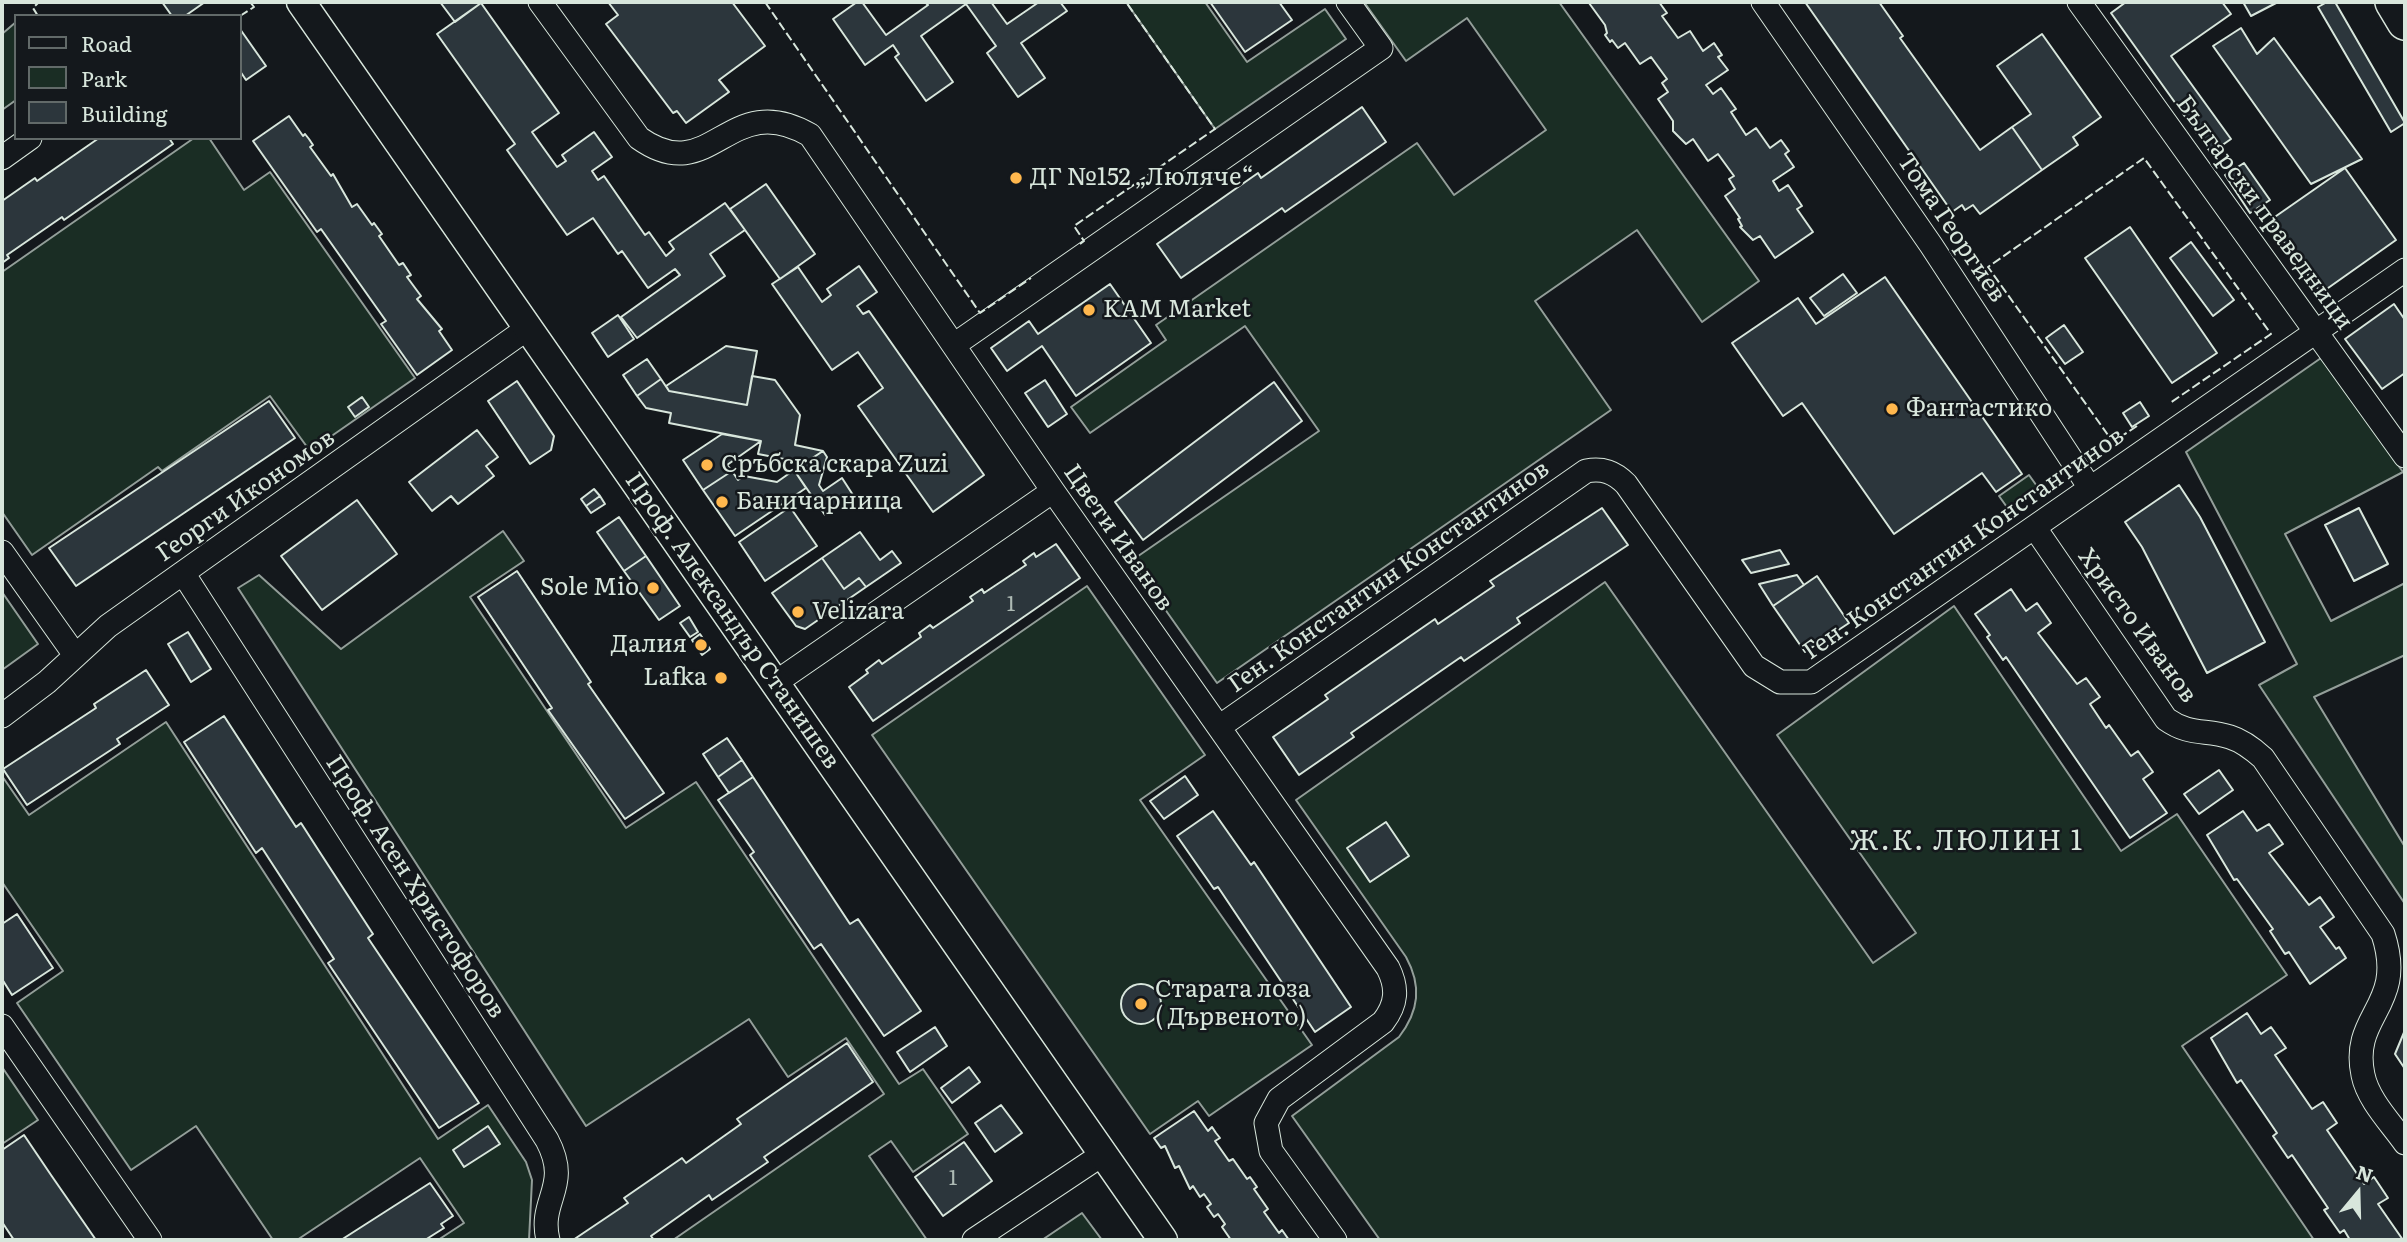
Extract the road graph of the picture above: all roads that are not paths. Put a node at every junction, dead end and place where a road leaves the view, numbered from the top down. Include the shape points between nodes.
1 (301, 2) edge
2 (540, 2) edge
3 (1348, 2) edge
4 (1763, 2) edge
5 (2079, 2) edge
6 (2393, 2) edge
7 (2405, 22) edge
8 (27, 140) edge
9 (2, 158) edge
10 (2405, 270) edge
11 (528, 328) junction
12 (2317, 330) junction
13 (954, 345) junction
14 (2405, 456) edge
15 (2090, 488) junction
16 (1053, 491) junction
17 (2035, 528) junction
18 (2, 552) edge
19 (183, 573) junction
20 (75, 655) junction
21 (775, 683) junction
22 (2, 716) edge
23 (1219, 727) junction
24 (2, 1026) edge
25 (2405, 1143) edge
26 (1103, 1154) junction
27 (150, 1240) edge
28 (548, 1240) edge
29 (974, 1240) edge
30 (1163, 1240) edge
31 (1335, 1240) edge

1 - 11 street, Проф. Александър Станишев
2 - 13 street, Цвети Иванов via 639,138 653,148 687,154 749,123 771,120 792,124 810,135
3 - 13 street via 1381,48
4 - 15 street, Тома Георгиев via 1931,244
5 - 12 street, Български праведници
6 - 7 main road
8 - 9 street
10 - 12 street, Ген. Константин Константинов
11 - 19 street, Георги Икономов
11 - 21 street, Проф. Александър Станишев
12 - 14 street, Български праведници
12 - 15 street, Ген. Константин Константинов
13 - 16 street, Цвети Иванов
15 - 17 street, Ген. Константин Константинов
16 - 21 street
16 - 23 street, Цвети Иванов
17 - 23 street, Ген. Константин Константинов via 1811,682 1788,684 1754,666 1626,484 1608,471 1586,471
17 - 25 street, Христо Иванов via 2166,719 2194,733 2229,736 2248,744 2263,758 2383,934 2392,953 2394,975 2389,996 2366,1033 2363,1075 2371,1095
18 - 20 street
19 - 20 street, Георги Икономов
19 - 28 street, Проф. Асен Христофоров via 547,1140 558,1170 546,1215
20 - 22 street, Георги Икономов
21 - 26 street, Проф. Александър Станишев
23 - 31 street, Цвети Иванов via 1393,978 1394,1002 1383,1022 1279,1099 1266,1124 1271,1151
24 - 27 street
26 - 29 street
26 - 30 street, Проф. Александър Станишев

